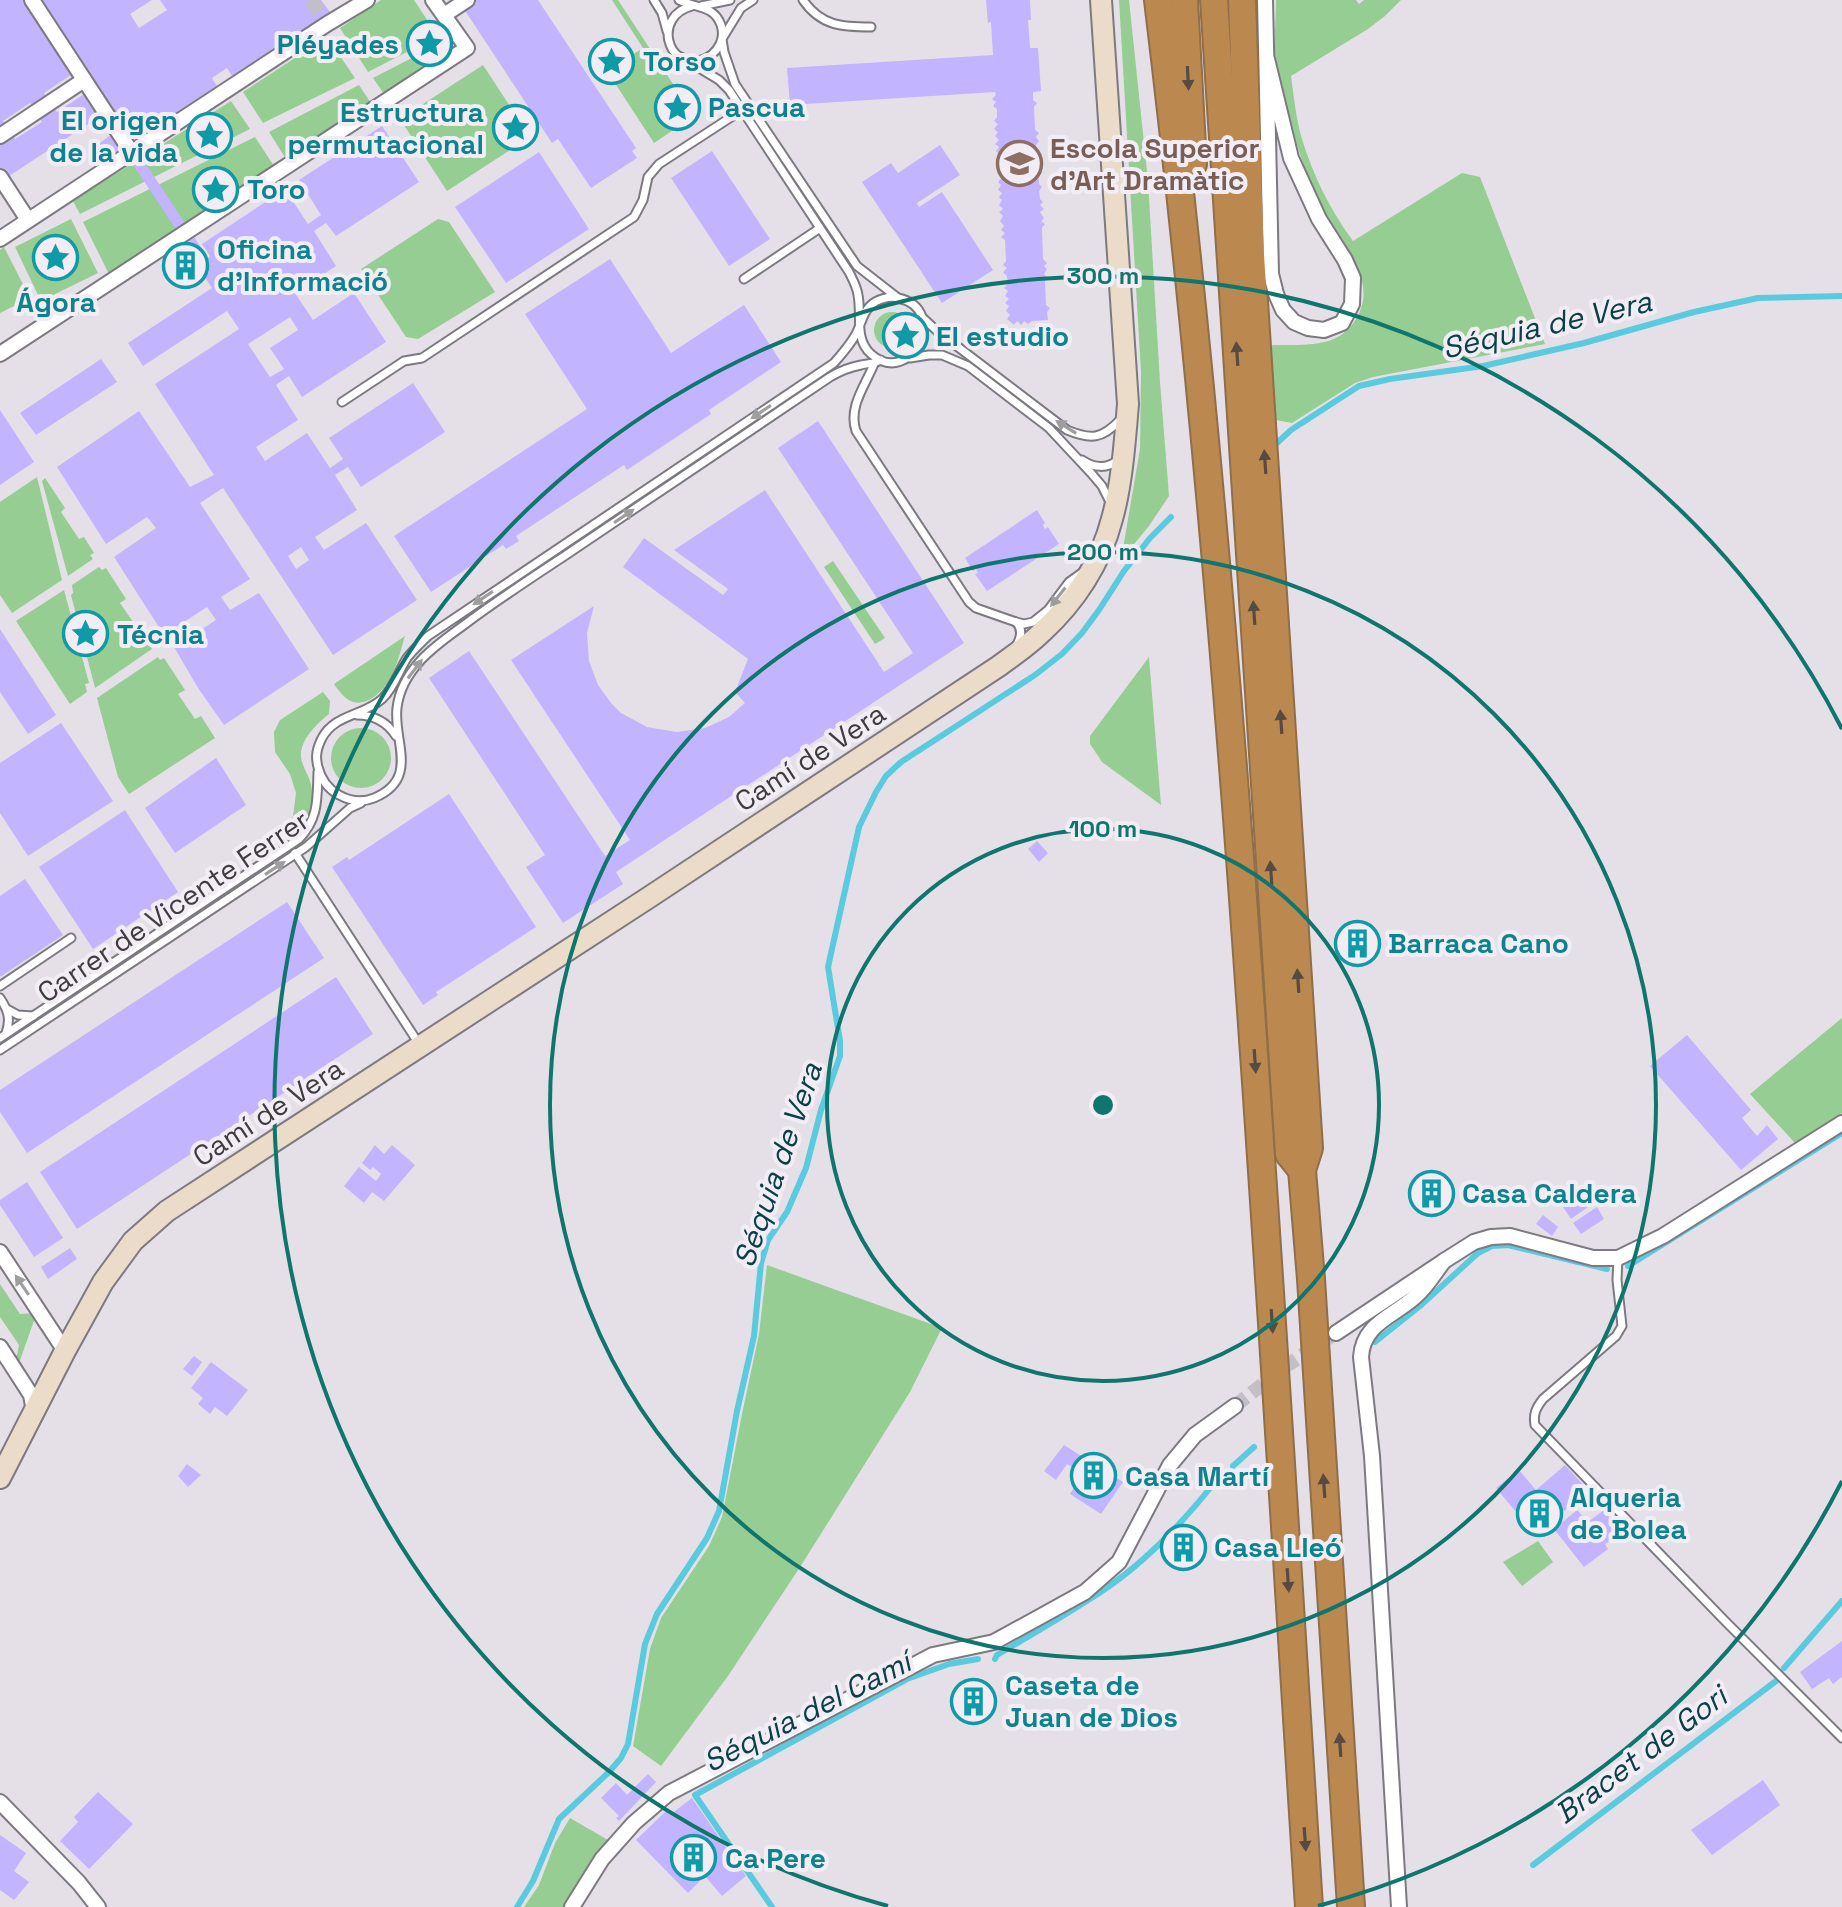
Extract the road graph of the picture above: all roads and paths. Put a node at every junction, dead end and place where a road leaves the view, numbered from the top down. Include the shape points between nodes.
1 (32, 0) edge
2 (367, 0) edge
3 (433, 0) edge
4 (467, 0) edge
5 (654, 0) edge
6 (679, 0) edge
7 (730, 0) edge
8 (753, 0) edge
9 (803, 0) edge
10 (1101, 0) edge
11 (1158, 0) edge
12 (1184, 0) edge
13 (1214, 0) edge
14 (1242, 0) edge
15 (1265, 0) edge
16 (696, 6) junction
17 (444, 15) junction
18 (871, 27) dead end
19 (667, 34) junction
20 (722, 39) junction
21 (681, 57) junction
22 (1267, 59) junction
23 (84, 80) junction
24 (742, 110) junction
25 (0, 136) edge
26 (132, 153) junction
27 (0, 177) edge
28 (28, 220) junction
29 (820, 228) junction
30 (0, 239) edge
31 (744, 279) dead end
32 (898, 298) junction
33 (921, 316) junction
34 (860, 326) junction
35 (1106, 347) dead end
36 (0, 354) edge
37 (907, 358) junction
38 (1127, 361) junction
39 (877, 362) junction
40 (858, 365) junction
41 (868, 379) junction
42 (342, 402) dead end
43 (1128, 404) junction
44 (1124, 450) junction
45 (1071, 452) junction
46 (1209, 474) junction
47 (1112, 519) junction
48 (1096, 561) junction
49 (1016, 622) junction
50 (999, 666) junction
51 (347, 716) junction
52 (400, 741) junction
53 (318, 769) junction
54 (371, 799) junction
55 (290, 846) junction
56 (296, 854) junction
57 (71, 938) dead end
58 (0, 986) edge
59 (0, 998) edge
60 (7, 1009) junction
61 (33, 1016) junction
62 (3, 1037) edge
63 (421, 1046) junction
64 (0, 1050) edge
65 (1842, 1123) edge
66 (1302, 1170) junction
67 (0, 1252) edge
68 (1618, 1258) junction
69 (1444, 1261) junction
70 (86, 1313) junction
71 (43, 1317) junction
72 (1336, 1333) tunnel mouth
73 (0, 1347) edge
74 (61, 1360) junction
75 (19, 1374) junction
76 (1235, 1406) tunnel mouth
77 (34, 1411) junction
78 (0, 1478) edge
79 (1842, 1738) edge
80 (0, 1802) edge
81 (98, 1907) edge
82 (572, 1907) edge
83 (1309, 1907) edge
84 (1351, 1907) edge
85 (1399, 1907) edge

1 - 23 street
2 - 26 street
3 - 17 street
4 - 17 street
5 - 19 lane
6 - 16 lane
7 - 16 lane
8 - 20 lane via 741,8
9 - 18 lane via 812,13 841,27
10 - 38 street, Camí de Vera
11 - 46 highway
12 -> 46 highway
66 -> 13 highway via 1289,1154
66 -> 14 highway via 1309,1148 1251,255
15 - 22 street
16 - 19 lane via 677,12
16 - 20 lane via 715,14
17 - 36 street via 467,48
19 - 21 lane
20 - 21 lane via 702,60
20 - 32 lane via 735,84 825,220 857,266
21 - 24 lane via 724,84
22 - 22 street via 1271,274 1279,302 1294,322 1324,330 1342,323 1352,304 1353,278 1291,158
23 - 25 street
23 - 26 street
24 - 29 lane
24 - 42 lane via 659,164 648,177 634,217 422,358 404,361
26 - 28 street
27 - 28 street
28 - 30 street
29 - 31 lane
29 - 34 lane via 856,285
32 - 33 lane
32 - 34 lane via 877,301
33 - 37 lane via 921,344
43 -> 33 lane via 1107,433 1082,437
34 - 39 lane via 864,347
34 -> 51 lane via 834,363 428,636 383,698
35 - 38 street
37 - 39 lane
37 - 45 lane via 942,355 968,366 1040,420
38 - 43 street, Camí de Vera
39 - 40 lane
39 - 41 lane
40 - 41 lane via 868,369
52 -> 40 lane via 396,721 401,690 435,646 830,377
41 - 49 lane via 855,405 856,431 969,602
43 - 44 street, Camí de Vera
44 - 45 lane via 1117,462 1097,467
44 - 47 street, Camí de Vera
45 - 47 lane via 1102,486
46 -> 83 highway via 1250,983
47 - 48 street, Camí de Vera
48 -> 49 lane via 1069,582 1038,619
48 - 50 street, Camí de Vera via 1058,616
49 - 50 lane via 1018,642
50 - 63 street, Camí de Vera
51 - 52 lane via 381,720
51 - 53 lane via 335,722 319,743
52 - 54 lane via 401,770 384,793
53 - 54 lane via 332,791 356,801
53 - 55 lane, Carrer de Vicente Ferrer via 314,819
54 - 56 lane, Carrer de Vicente Ferrer via 350,808
55 - 56 lane
55 - 61 lane, Carrer de Vicente Ferrer
56 - 63 lane
64 -> 56 lane, Carrer de Vicente Ferrer
57 - 58 lane
59 - 60 lane
60 - 61 lane
60 - 62 lane
61 - 62 lane, Carrer de Vicente Ferrer
63 - 70 street, Camí de Vera via 167,1211 133,1241
65 - 68 street via 1663,1236
84 -> 66 highway
71 -> 67 street
68 - 69 street via 1593,1258 1510,1236 1474,1242
68 - 79 lane via 1622,1326 1543,1399 1533,1417 1535,1425
69 - 72 street
69 - 85 street via 1420,1293 1372,1328 1361,1348
70 - 71 street via 68,1324 56,1325
70 - 74 street, Camí de Vera
71 - 74 street
73 - 75 street
74 - 75 street via 40,1377
74 - 77 street, Camí de Vera
75 - 77 street
76 - 82 street via 1195,1435 1170,1465 1119,1562 1085,1592 994,1642 933,1655 669,1793 602,1859
77 - 78 street, Camí de Vera
80 - 81 street

